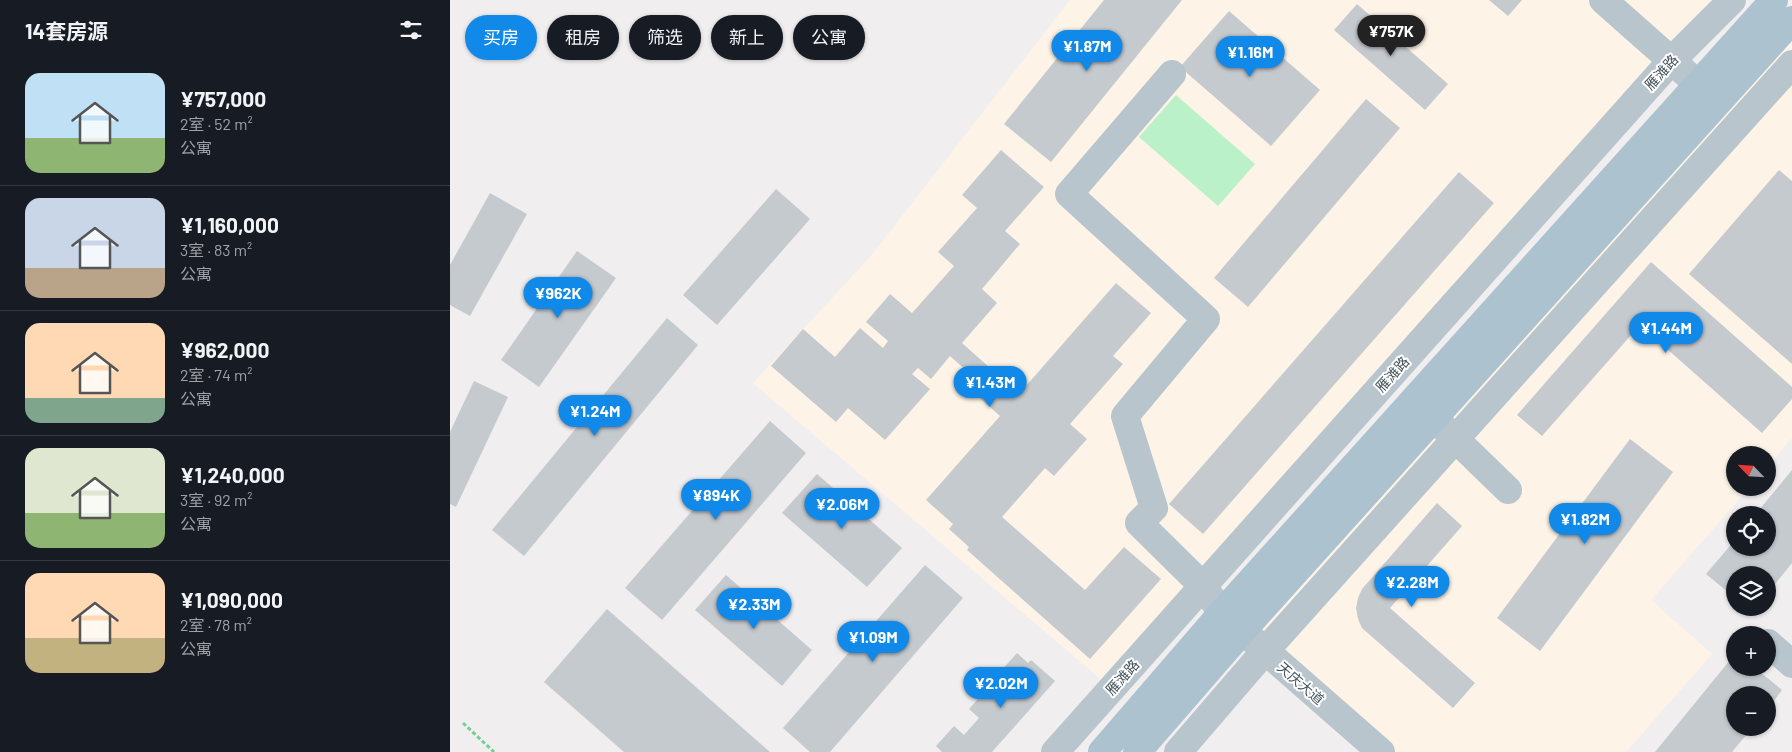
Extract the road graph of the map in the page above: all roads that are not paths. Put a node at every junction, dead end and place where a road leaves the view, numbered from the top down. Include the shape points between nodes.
1 (1603, 0) edge
2 (1732, 0) edge
3 (1774, 0) edge
4 (1792, 20) edge
5 (1672, 60) junction
6 (1792, 64) edge
7 (1172, 74) dead end
8 (1698, 84) junction
9 (1434, 419) junction
10 (1455, 439) junction
11 (1508, 490) dead end
12 (1203, 586) junction
13 (1222, 614) junction
14 (1242, 631) junction
15 (1265, 651) junction
16 (1776, 651) edge
17 (1792, 664) edge
18 (1055, 752) edge
19 (1102, 752) edge
20 (1137, 752) edge
21 (1178, 752) edge
22 (1381, 752) edge

1 - 5 street
2 - 5 street, 雁滩路
3 - 8 main road
4 - 9 main road
5 - 8 street
5 - 12 street, 雁滩路
6 - 10 street
7 - 12 street, 天庆大道 via 1069,194 1206,319 1125,416 1154,508 1139,523
8 - 13 main road
9 - 10 street
9 - 14 main road
10 - 11 street
10 - 15 street
12 - 13 street, 天庆大道
12 - 18 street, 雁滩路
13 - 14 street, 天庆大道
13 - 19 main road
14 - 15 street, 天庆大道
14 - 20 main road
15 - 21 street
15 - 22 street, 天庆大道
16 - 17 street

